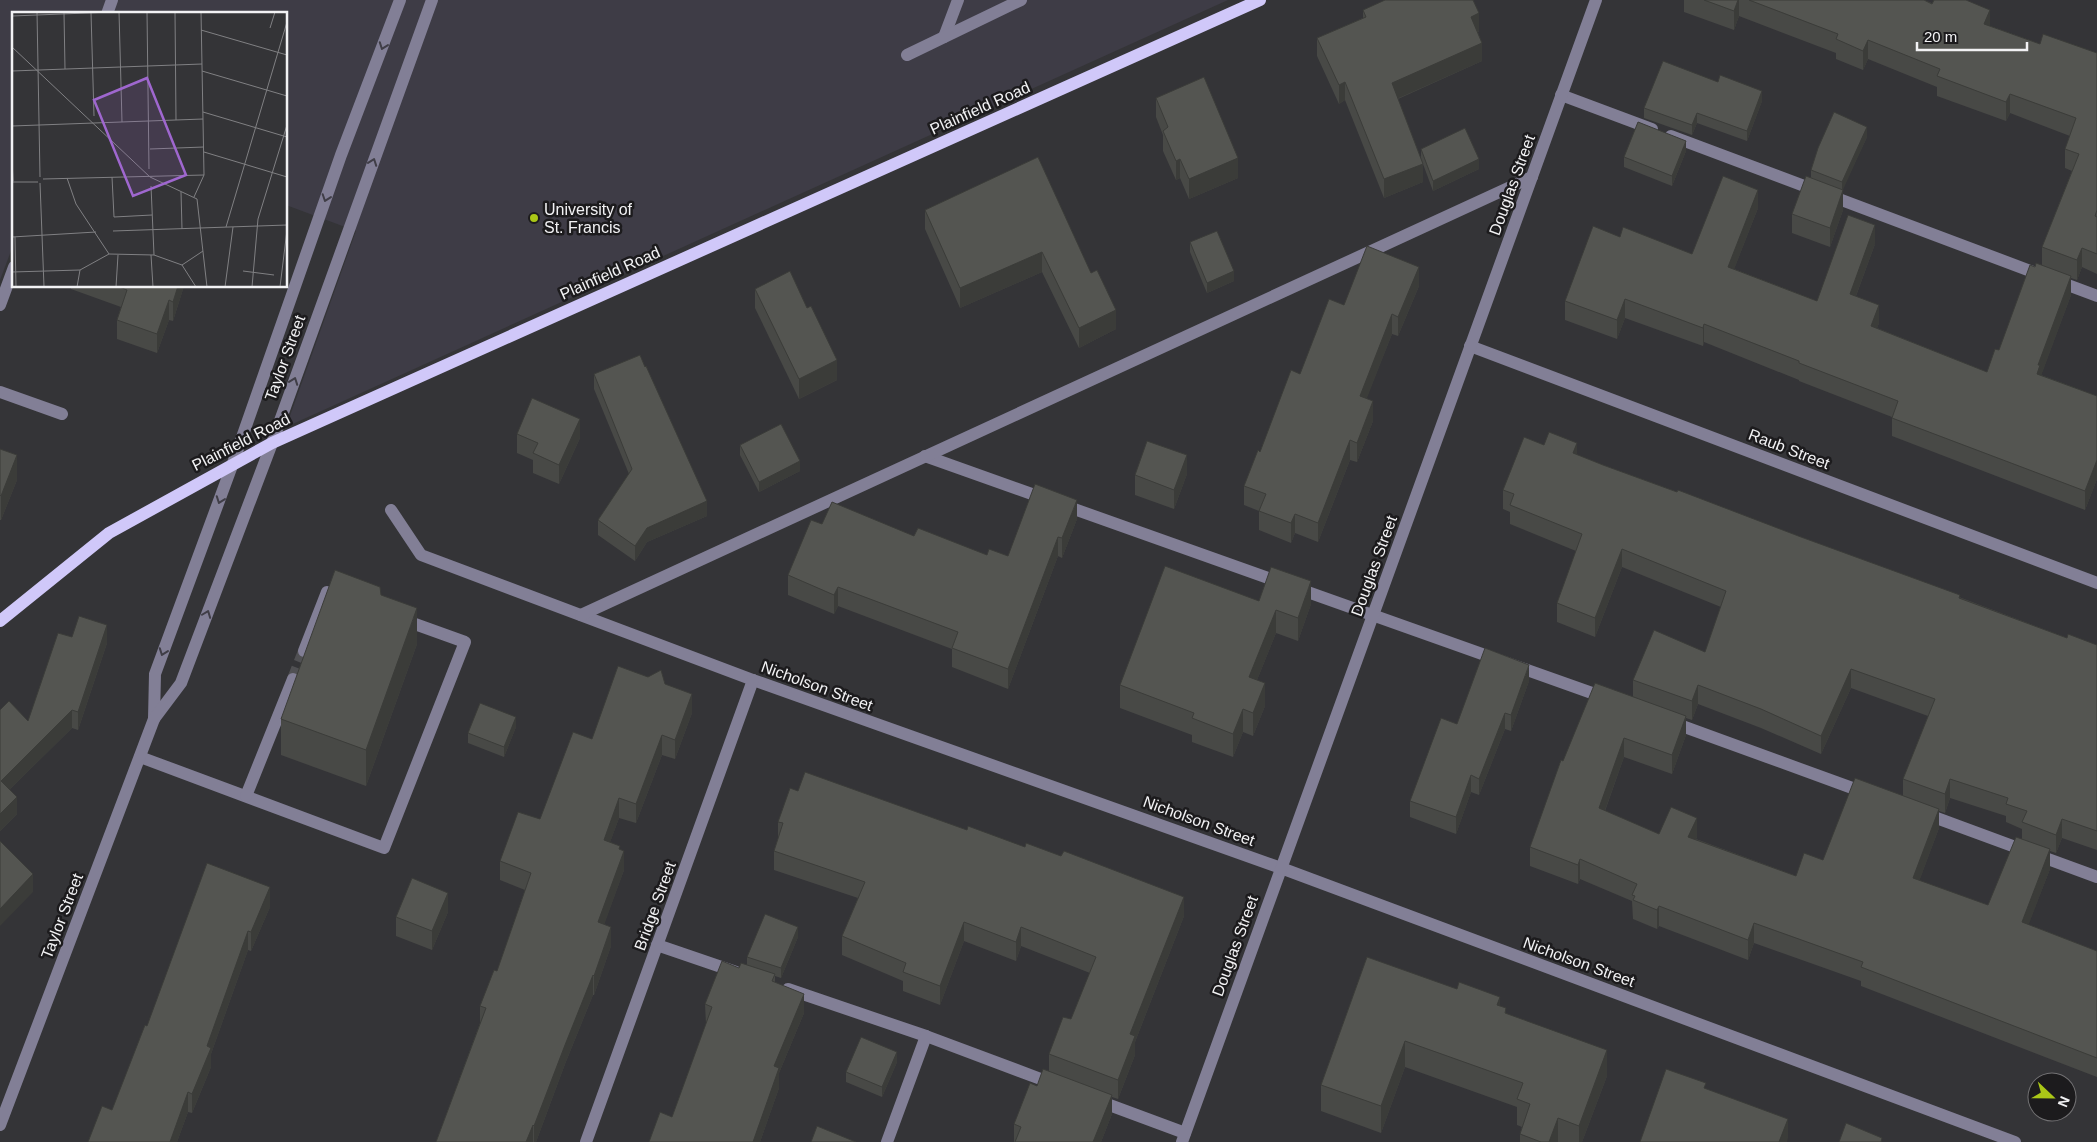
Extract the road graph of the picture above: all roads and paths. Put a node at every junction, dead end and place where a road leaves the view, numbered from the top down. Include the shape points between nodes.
1 (112, 0) edge
2 (400, 0) edge
3 (432, 0) edge
4 (958, 0) edge
5 (1021, 0) edge
6 (1260, 0) edge
7 (1596, 0) edge
8 (108, 12) edge
9 (944, 37) junction
10 (907, 55) dead end
11 (1561, 95) junction
12 (1532, 177) junction
13 (12, 273) edge
14 (2097, 296) edge
15 (0, 304) edge
16 (1470, 346) junction
17 (0, 392) edge
18 (62, 414) dead end
19 (272, 443) junction
20 (925, 456) junction
21 (233, 463) junction
22 (391, 510) dead end
23 (2097, 583) edge
24 (354, 602) edge
25 (581, 615) junction
26 (1373, 615) junction
27 (391, 616) edge
28 (0, 621) edge
29 (304, 651) tunnel mouth
30 (294, 680) tunnel mouth
31 (753, 680) junction
32 (1614, 701) edge
33 (1661, 718) edge
34 (154, 719) junction
35 (140, 757) junction
36 (1874, 795) edge
37 (246, 796) junction
38 (1911, 809) edge
39 (1281, 868) junction
40 (2097, 876) edge
41 (658, 946) junction
42 (750, 977) edge
43 (778, 986) edge
44 (926, 1036) junction
45 (1064, 1088) edge
46 (1083, 1095) edge
47 (0, 1125) edge
48 (1183, 1138) edge
49 (586, 1142) edge
50 (887, 1142) edge
51 (2014, 1142) edge

1 - 8 street
2 -> 21 street, Taylor Street
19 -> 3 street, Taylor Street
4 - 9 street
5 - 9 street
6 - 19 main road, Plainfield Road
7 - 11 street, Douglas Street
9 - 10 street
11 - 12 street, Douglas Street
11 - 14 street
12 - 16 street, Douglas Street
12 - 20 street
13 - 15 street
16 - 23 street, Raub Street
16 - 26 street, Douglas Street
17 - 18 street
19 - 21 main road, Plainfield Road
34 -> 19 street, Taylor Street via 182,683
20 - 25 street
20 - 26 street
21 - 28 main road, Plainfield Road via 109,533
21 -> 34 street, Taylor Street via 155,674
22 - 25 street, Nicholson Street via 421,555
24 - 29 street via 327,592
25 - 31 street, Nicholson Street
26 - 32 street
26 - 39 street, Douglas Street
27 - 37 street via 465,642 384,848
30 - 37 street
31 - 39 street, Nicholson Street
31 - 41 street, Bridge Street
33 - 36 street
34 - 35 street, Taylor Street
35 - 37 street
35 - 47 street, Taylor Street
38 - 40 street
39 - 48 street, Douglas Street
39 - 51 street, Nicholson Street
41 - 42 street
41 - 49 street, Bridge Street
43 - 44 street
44 - 45 street
44 - 50 street
46 - 48 street

